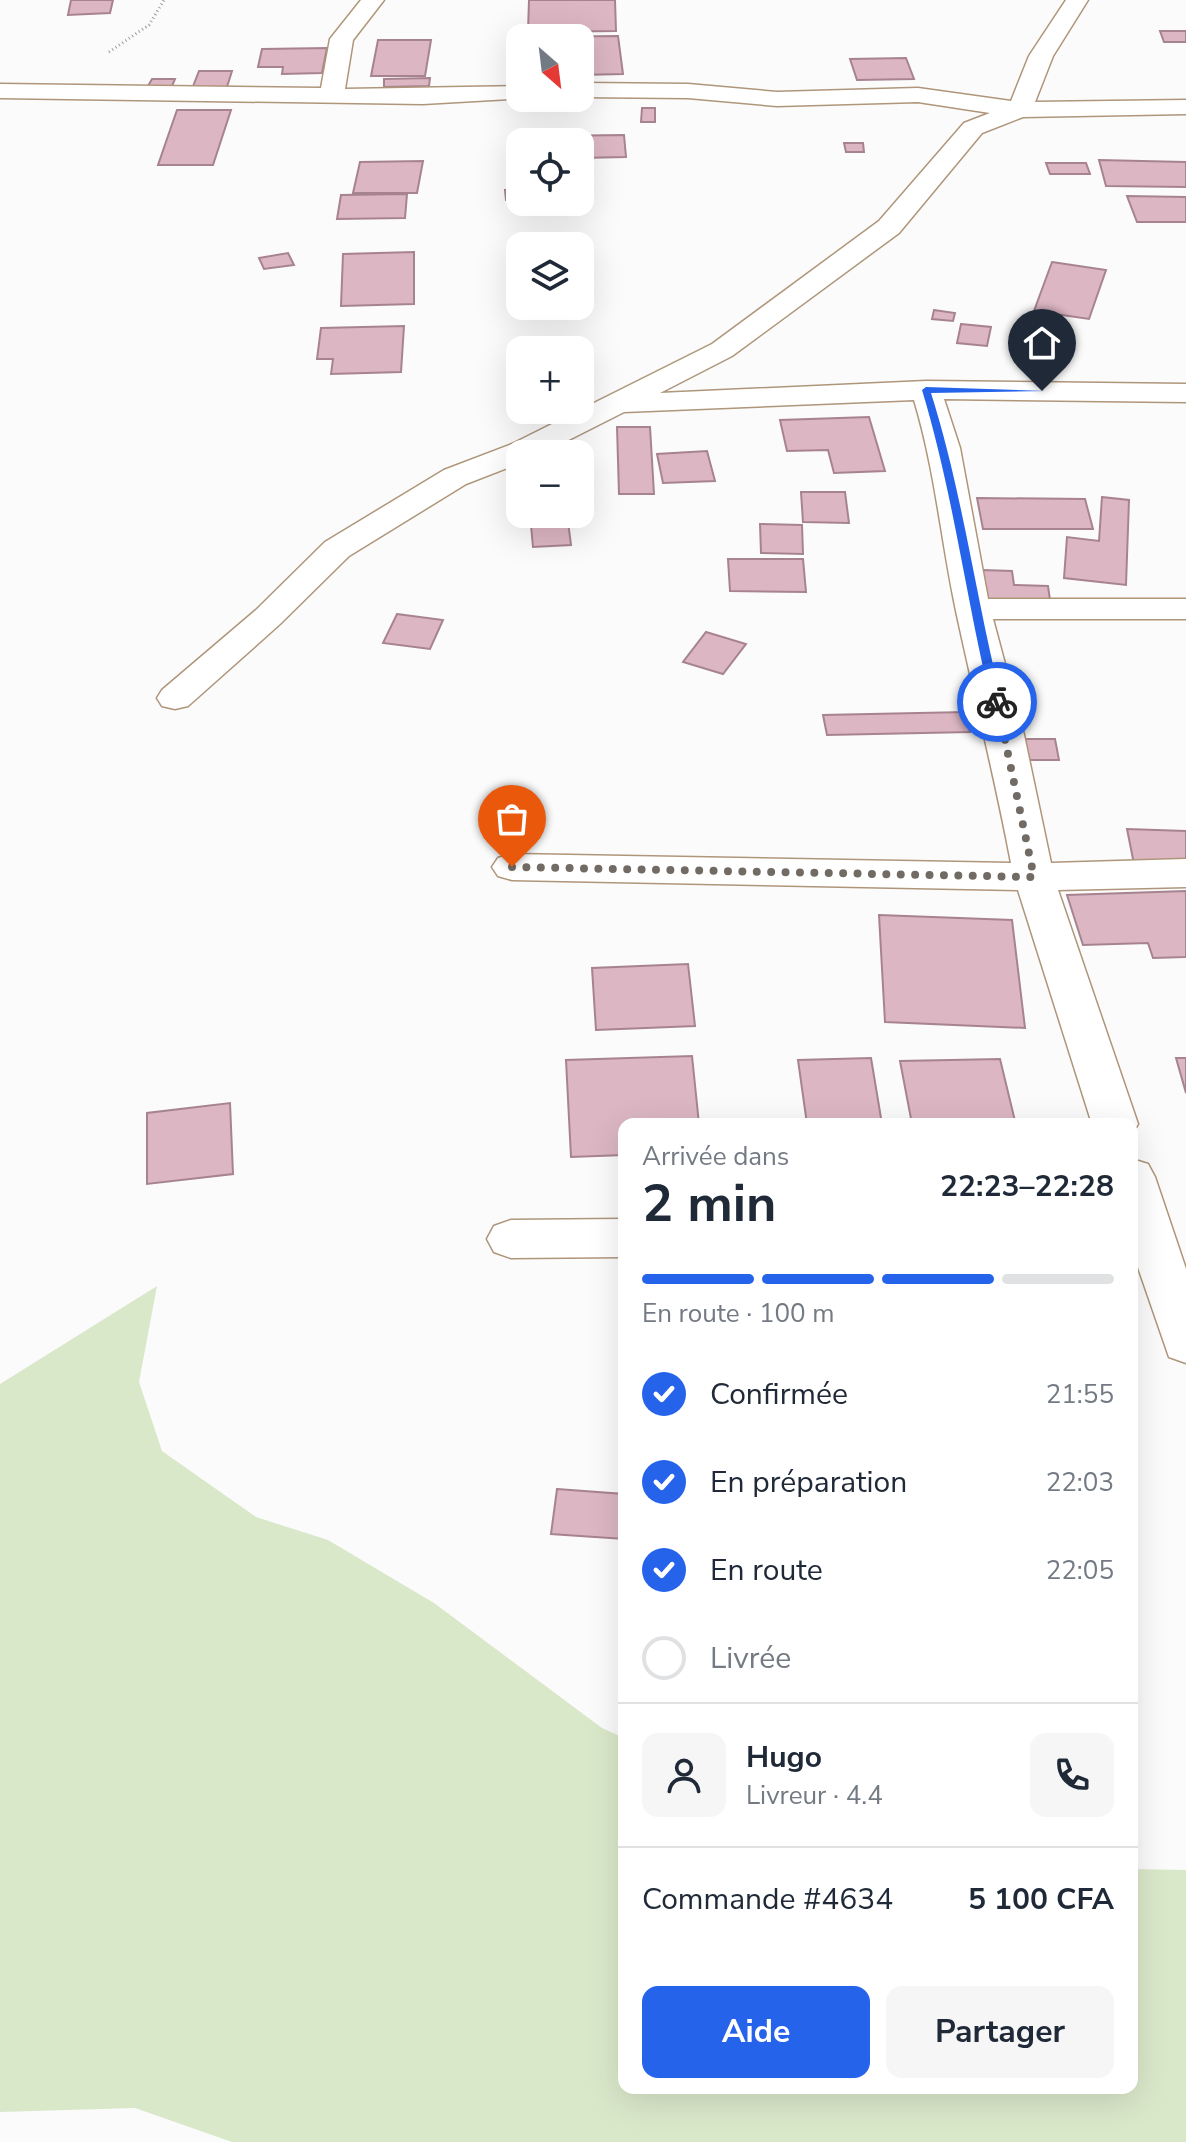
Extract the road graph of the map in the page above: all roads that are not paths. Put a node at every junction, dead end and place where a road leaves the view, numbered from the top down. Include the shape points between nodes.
1 (373, 0) edge
2 (1077, 0) edge
3 (594, 90) edge
4 (0, 91) edge
5 (506, 93) edge
6 (331, 97) junction
7 (1186, 107) edge
8 (1020, 110) junction
9 (926, 390) junction
10 (1186, 393) edge
11 (619, 404) junction
12 (973, 609) junction
13 (1186, 609) edge
14 (175, 698) dead end
15 (512, 867) dead end
16 (1186, 873) edge
17 (1034, 877) junction
18 (1113, 1118) edge
19 (1138, 1192) edge
20 (618, 1238) edge
21 (1157, 1238) edge
22 (511, 1239) dead end
23 (1186, 1342) edge

1 - 6 street via 342,39
2 - 8 street via 1041,56
3 - 8 street via 777,99 918,95
4 - 6 street
5 - 6 street
7 - 8 street
8 - 11 street via 973,128 889,227 820,279 722,350
9 - 10 street
9 - 11 street
9 - 12 street via 944,448
11 - 14 street via 455,477 337,549
12 - 13 street
12 - 17 street
15 - 17 street
16 - 17 street
17 - 18 street
19 - 21 street
20 - 22 street
21 - 23 street

